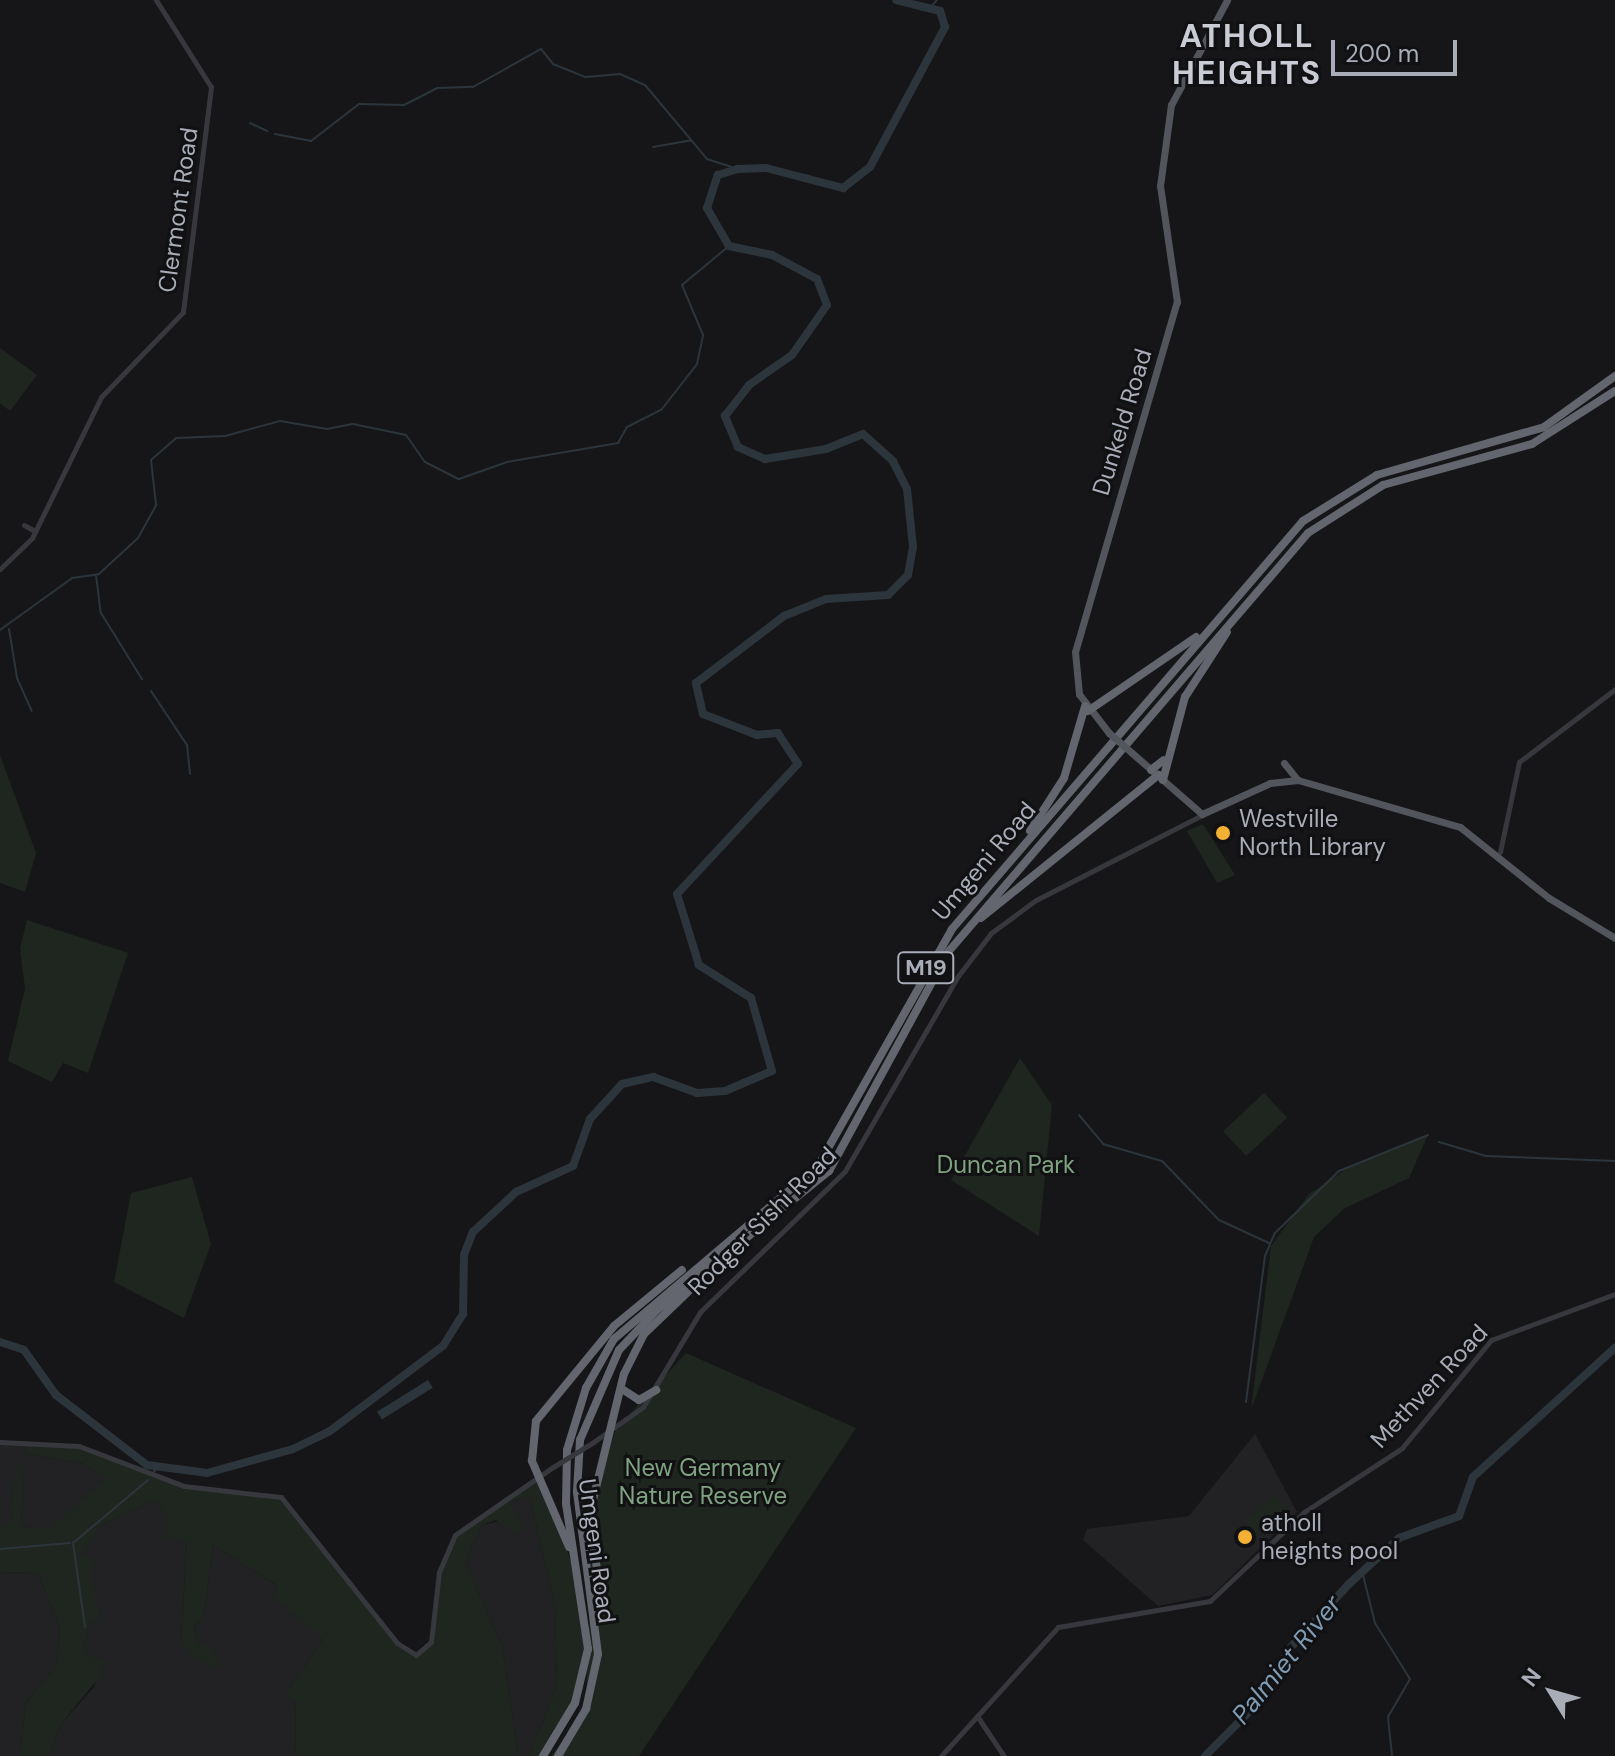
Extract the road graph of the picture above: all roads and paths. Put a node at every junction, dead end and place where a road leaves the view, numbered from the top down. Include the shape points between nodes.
1 (156, 0) edge
2 (1227, 0) edge
3 (1615, 376) edge
4 (1615, 391) edge
5 (24, 525) dead end
6 (36, 531) junction
7 (1271, 557) junction
8 (0, 569) edge
9 (1256, 592) junction
10 (1615, 689) edge
11 (1088, 711) junction
12 (1164, 759) junction
13 (1284, 763) dead end
14 (1157, 775) junction
15 (1298, 780) junction
16 (1202, 814) junction
17 (1500, 852) junction
18 (986, 889) junction
19 (962, 935) junction
20 (1615, 938) edge
21 (760, 1230) junction
22 (723, 1244) junction
23 (1615, 1294) edge
24 (620, 1385) junction
25 (656, 1390) junction
26 (616, 1429) junction
27 (0, 1442) edge
28 (592, 1443) junction
29 (603, 1456) junction
30 (537, 1477) junction
31 (589, 1630) junction
32 (586, 1709) junction
33 (977, 1716) junction
34 (967, 1727) junction
35 (987, 1729) junction
36 (543, 1756) edge
37 (558, 1756) edge
38 (941, 1756) edge
39 (1004, 1756) edge

1 - 6 street, Clermont Road via 211,87 183,312 96,405 72,470 44,502
2 - 11 main road, Dunkeld Road via 1171,105 1160,186 1177,302 1077,644 1075,674
3 - 7 highway, Umgeni Road / M19 via 1525,435 1350,488
4 - 9 highway, Umgeni Road / M19 via 1532,444 1354,498 1308,533
5 - 6 street
6 - 8 street, Clermont Road
7 - 11 highway via 1174,657
7 - 18 highway, Umgeni Road / M19
9 - 12 highway via 1185,697
9 - 19 highway, Umgeni Road / M19
10 - 17 street via 1519,762
11 - 14 main road, bridge
11 - 18 highway via 1055,793
12 - 14 highway
12 - 14 highway
13 - 15 main road
14 - 16 main road
14 - 19 highway
15 - 16 main road, Rodger Sishi Road via 1270,783
15 - 17 main road, Rodger Sishi Road via 1460,827
16 - 25 street, Rodger Sishi Road via 1036,900 991,933 958,976 845,1171 700,1312
17 - 20 main road, Rodger Sishi Road via 1549,898
18 - 22 highway, Umgeni Road / M19 via 927,966 828,1155
19 - 21 highway, Umgeni Road / M19 via 843,1153
21 - 24 highway via 650,1327
21 - 32 highway, Umgeni Road / M19 via 640,1325 611,1363 586,1416 577,1492 599,1634
22 - 30 highway via 629,1311 545,1404 531,1439
22 - 31 highway, Umgeni Road / M19 via 625,1326 581,1399 565,1493
23 - 33 street, Methven Road via 1491,1340 1402,1448 1304,1512 1214,1599 1192,1608 1062,1625
24 - 25 highway via 634,1400
24 - 26 highway
25 - 26 street, Rodger Sishi Road
26 - 28 street, Rodger Sishi Road
26 - 29 highway
27 - 30 street, Rodger Sishi Road via 79,1446 184,1486 281,1497 397,1643 416,1655 431,1642 439,1572 455,1535
28 - 29 highway
28 - 30 street, Rodger Sishi Road, bridge
29 - 32 highway via 589,1516 603,1643
30 - 31 highway via 559,1514
31 - 36 highway, Umgeni Road / M19 via 575,1703
32 - 37 highway, Umgeni Road / M19
33 - 34 street, Methven Road
33 - 35 street
34 - 35 street
34 - 38 street, Methven Road
35 - 39 street

